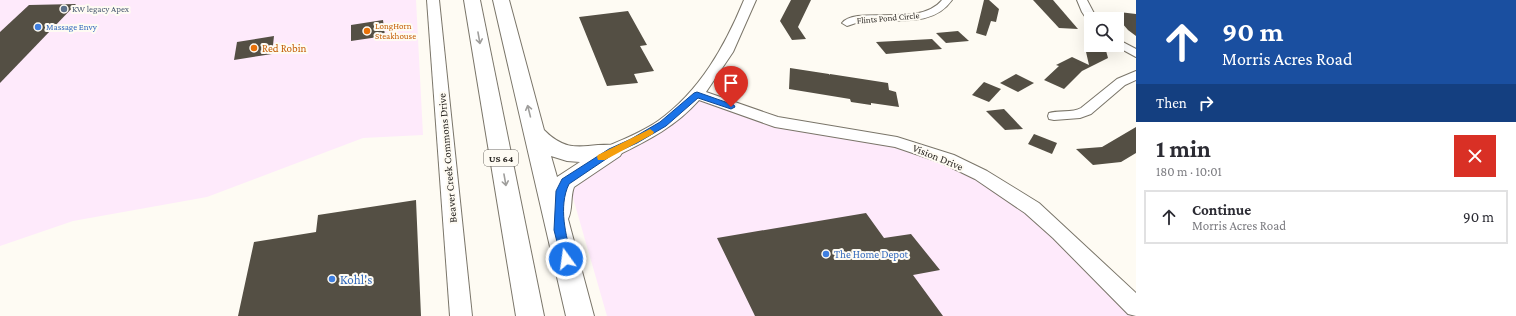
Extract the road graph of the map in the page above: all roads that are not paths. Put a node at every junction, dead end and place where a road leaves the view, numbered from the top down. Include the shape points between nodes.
1 (433, 0) edge
2 (472, 0) edge
3 (501, 0) edge
4 (750, 0) edge
5 (947, 0) edge
6 (1082, 0) edge
7 (1087, 12) edge
8 (847, 23) dead end
9 (1124, 46) edge
10 (1136, 54) edge
11 (1136, 75) edge
12 (697, 94) junction
13 (1054, 116) dead end
14 (535, 133) junction
15 (612, 151) junction
16 (559, 230) junction
17 (1136, 308) edge
18 (461, 316) edge
19 (530, 316) edge
20 (580, 316) edge

1 - 18 street, Beaver Creek Commons Drive
2 -> 19 highway, US 64
14 -> 3 highway
4 - 12 street via 740,28 712,75
5 - 8 street, Flints Pond Circle via 940,9 928,14 860,19
6 - 7 street
9 - 10 street
11 - 13 street via 1121,82 1086,111 1080,114
12 - 15 street via 663,124
12 - 17 street, Vision Drive via 775,122 897,142 954,162 981,175 1032,208
14 - 15 highway via 549,146 566,154 584,155
14 - 16 highway
15 - 16 highway via 565,182 560,197
16 - 20 highway

